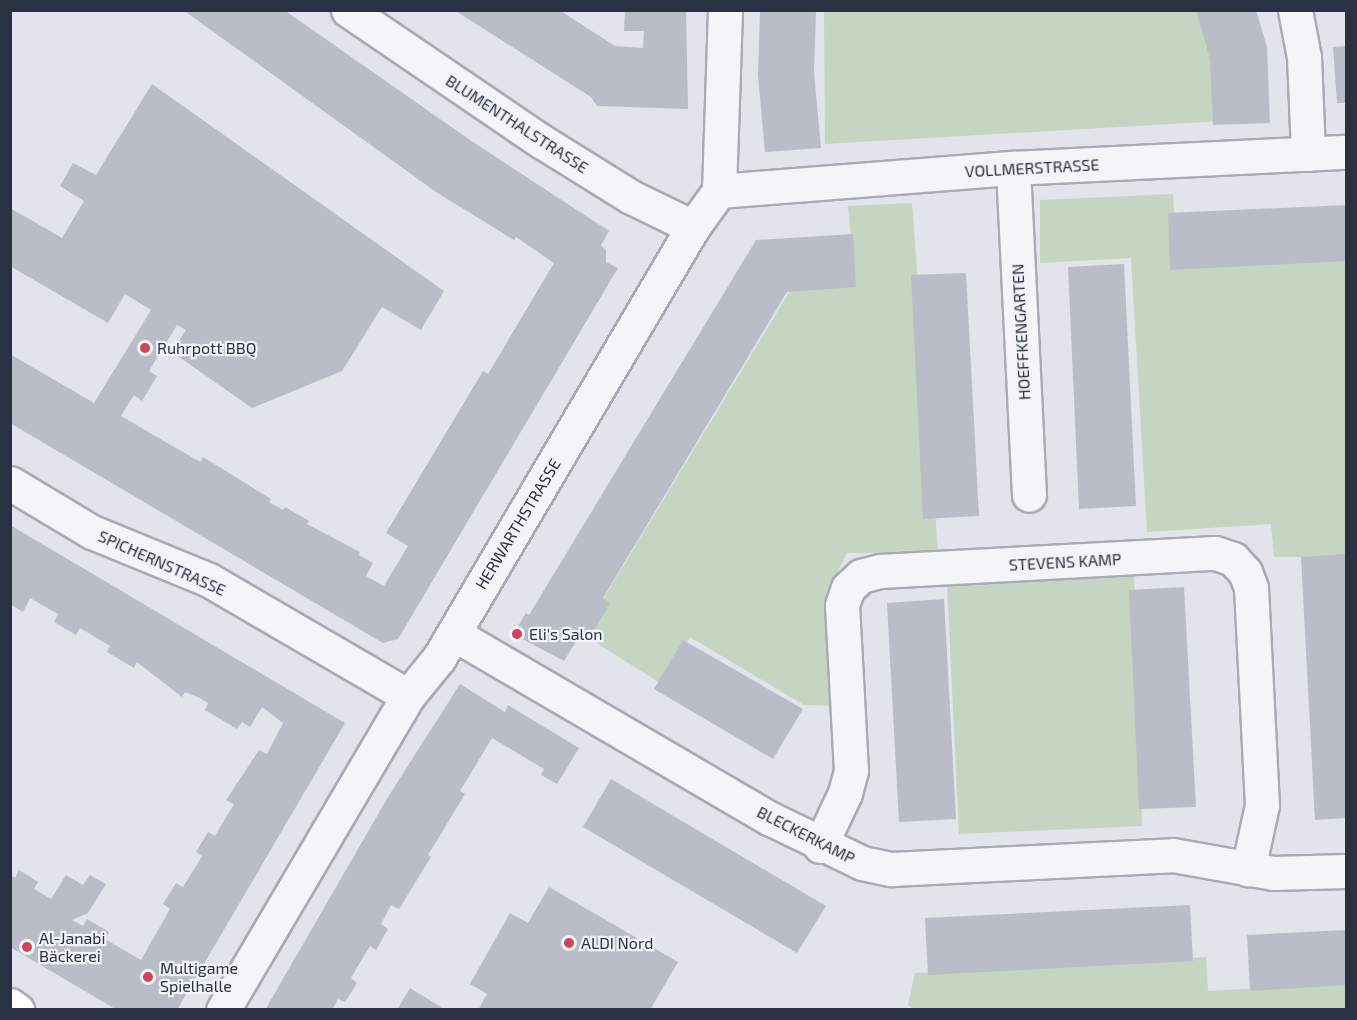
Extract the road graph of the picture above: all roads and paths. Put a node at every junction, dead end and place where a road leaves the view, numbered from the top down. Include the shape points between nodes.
1 (348, 10) edge
2 (725, 10) edge
3 (1295, 10) edge
4 (1347, 152) edge
5 (1308, 154) junction
6 (1013, 168) junction
7 (719, 191) junction
8 (693, 227) junction
9 (10, 483) edge
10 (1029, 495) dead end
11 (454, 634) junction
12 (408, 696) junction
13 (820, 846) junction
14 (1248, 869) junction
15 (1347, 871) edge
16 (10, 1005) edge
17 (17, 1010) edge
18 (223, 1010) edge

1 - 8 street, BLUMENTHALSTRASSE via 541,141 631,197
2 - 7 street
3 - 5 street via 1304,57
4 - 5 street, VOLLMERSTRASSE
5 - 6 street, VOLLMERSTRASSE
6 - 7 street, VOLLMERSTRASSE
6 - 10 street, HOEFFKENGARTEN
7 - 8 street, HERWARTHSTRASSE
8 - 11 street, HERWARTHSTRASSE
9 - 12 street, SPICHERNSTRASSE via 92,532 209,580
11 - 12 street, HERWARTHSTRASSE
11 - 13 street, BLECKERKAMP
12 - 18 street, HERWARTHSTRASSE
13 - 14 street, BLECKERKAMP via 862,863 891,869 1173,855
13 - 14 street, STEVENS KAMP via 845,793 850,771 842,605 848,588 861,576 880,571 1215,553 1233,559 1245,572 1251,588 1262,805
14 - 15 street, BLECKERKAMP via 1273,873
16 - 17 main road

